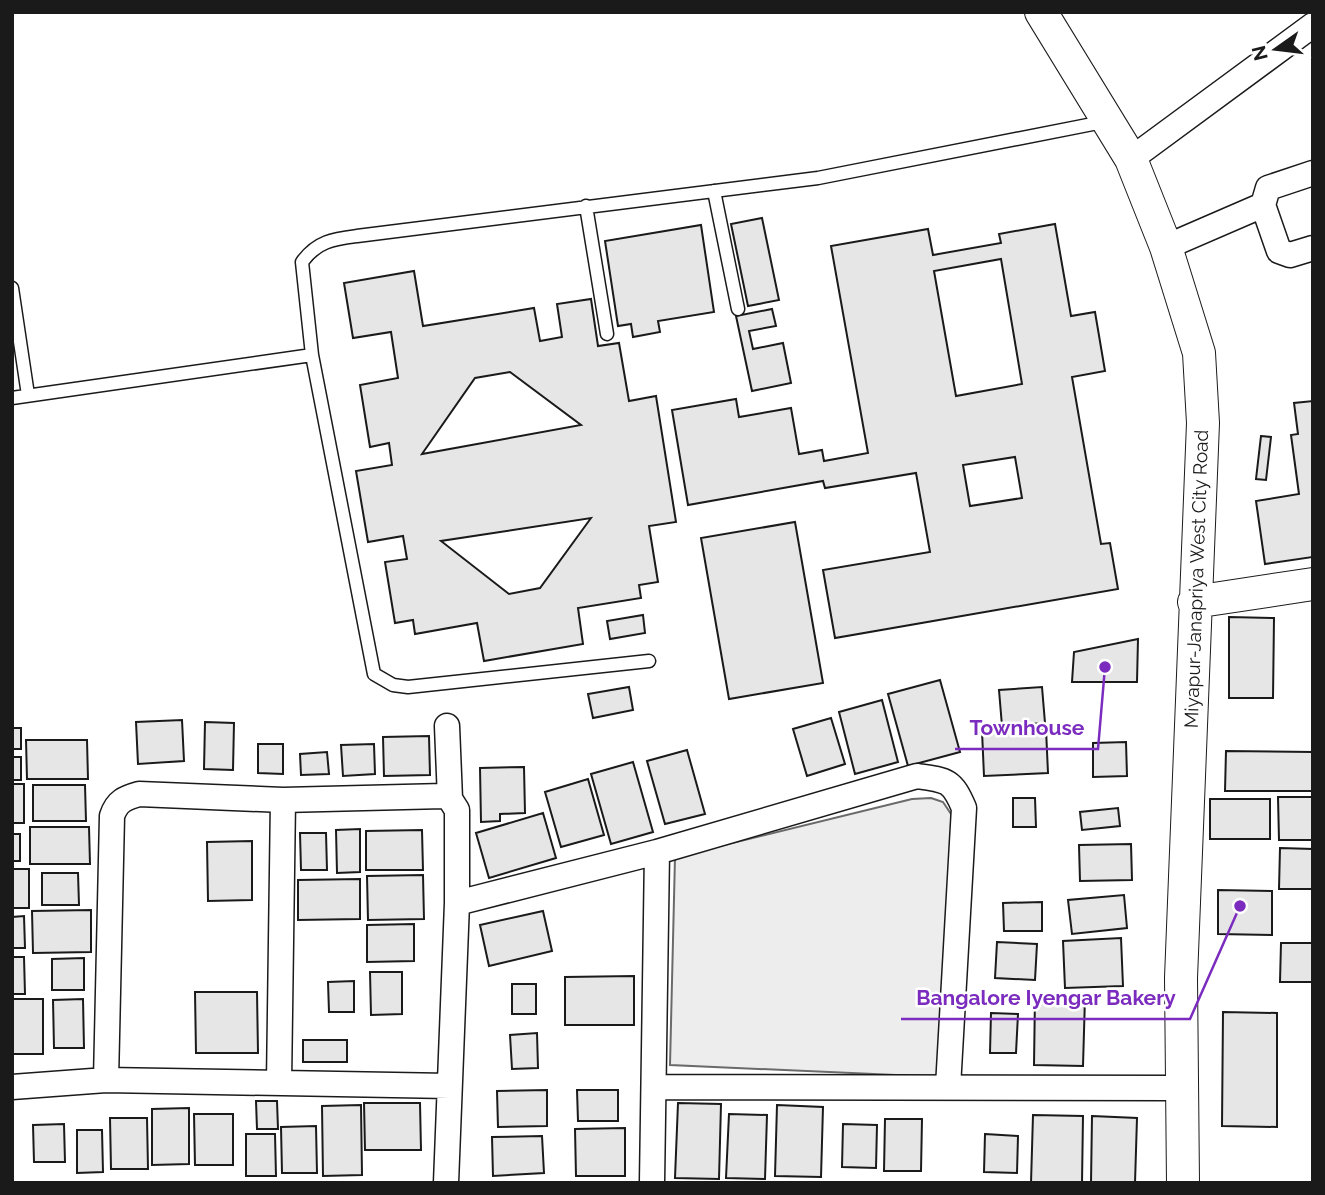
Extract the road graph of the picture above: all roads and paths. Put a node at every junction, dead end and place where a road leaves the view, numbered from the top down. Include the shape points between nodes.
1 (1041, 12) edge
2 (1313, 25) edge
3 (1108, 121) junction
4 (1131, 159) junction
5 (1313, 173) edge
6 (714, 191) junction
7 (1263, 205) junction
8 (586, 206) junction
9 (1166, 247) junction
10 (1313, 248) edge
11 (12, 288) edge
12 (738, 309) dead end
13 (607, 334) dead end
14 (312, 355) junction
15 (28, 395) junction
16 (12, 398) edge
17 (1313, 584) edge
18 (1194, 602) junction
19 (649, 661) dead end
20 (447, 726) dead end
21 (450, 799) junction
22 (283, 800) junction
23 (657, 852) junction
24 (457, 903) junction
25 (106, 1080) junction
26 (279, 1083) junction
27 (449, 1086) junction
28 (12, 1087) edge
29 (654, 1087) junction
30 (948, 1087) junction
31 (1180, 1088) junction
32 (446, 1183) edge
33 (652, 1183) edge
34 (1183, 1183) edge

1 - 3 street, Miyapur-Janapriya West City Road
2 - 4 street
3 - 4 street, Miyapur-Janapriya West City Road
3 - 6 lane via 818,178
4 - 9 street, Miyapur-Janapriya West City Road
5 - 7 street via 1268,188
6 - 8 lane
6 - 12 lane
7 - 9 street
7 - 10 street via 1279,251 1290,255
8 - 13 lane
8 - 14 lane via 319,244 303,262
9 - 18 street, Miyapur-Janapriya West City Road via 1199,353 1203,423
11 - 15 lane
14 - 15 lane
14 - 19 lane via 374,674 408,687
15 - 16 lane
17 - 18 street
18 - 31 street, Miyapur-Janapriya West City Road
20 - 21 street
21 - 22 street
21 - 24 street via 457,810
22 - 25 street via 139,794 124,798 115,807
22 - 26 street
23 - 24 street
23 - 29 street
23 - 30 street via 917,776 946,780 956,789 964,808
24 - 27 street
25 - 26 street
25 - 28 street
26 - 27 street
27 - 32 street
29 - 30 street
29 - 33 street
30 - 31 street
31 - 34 street, Miyapur-Janapriya West City Road

